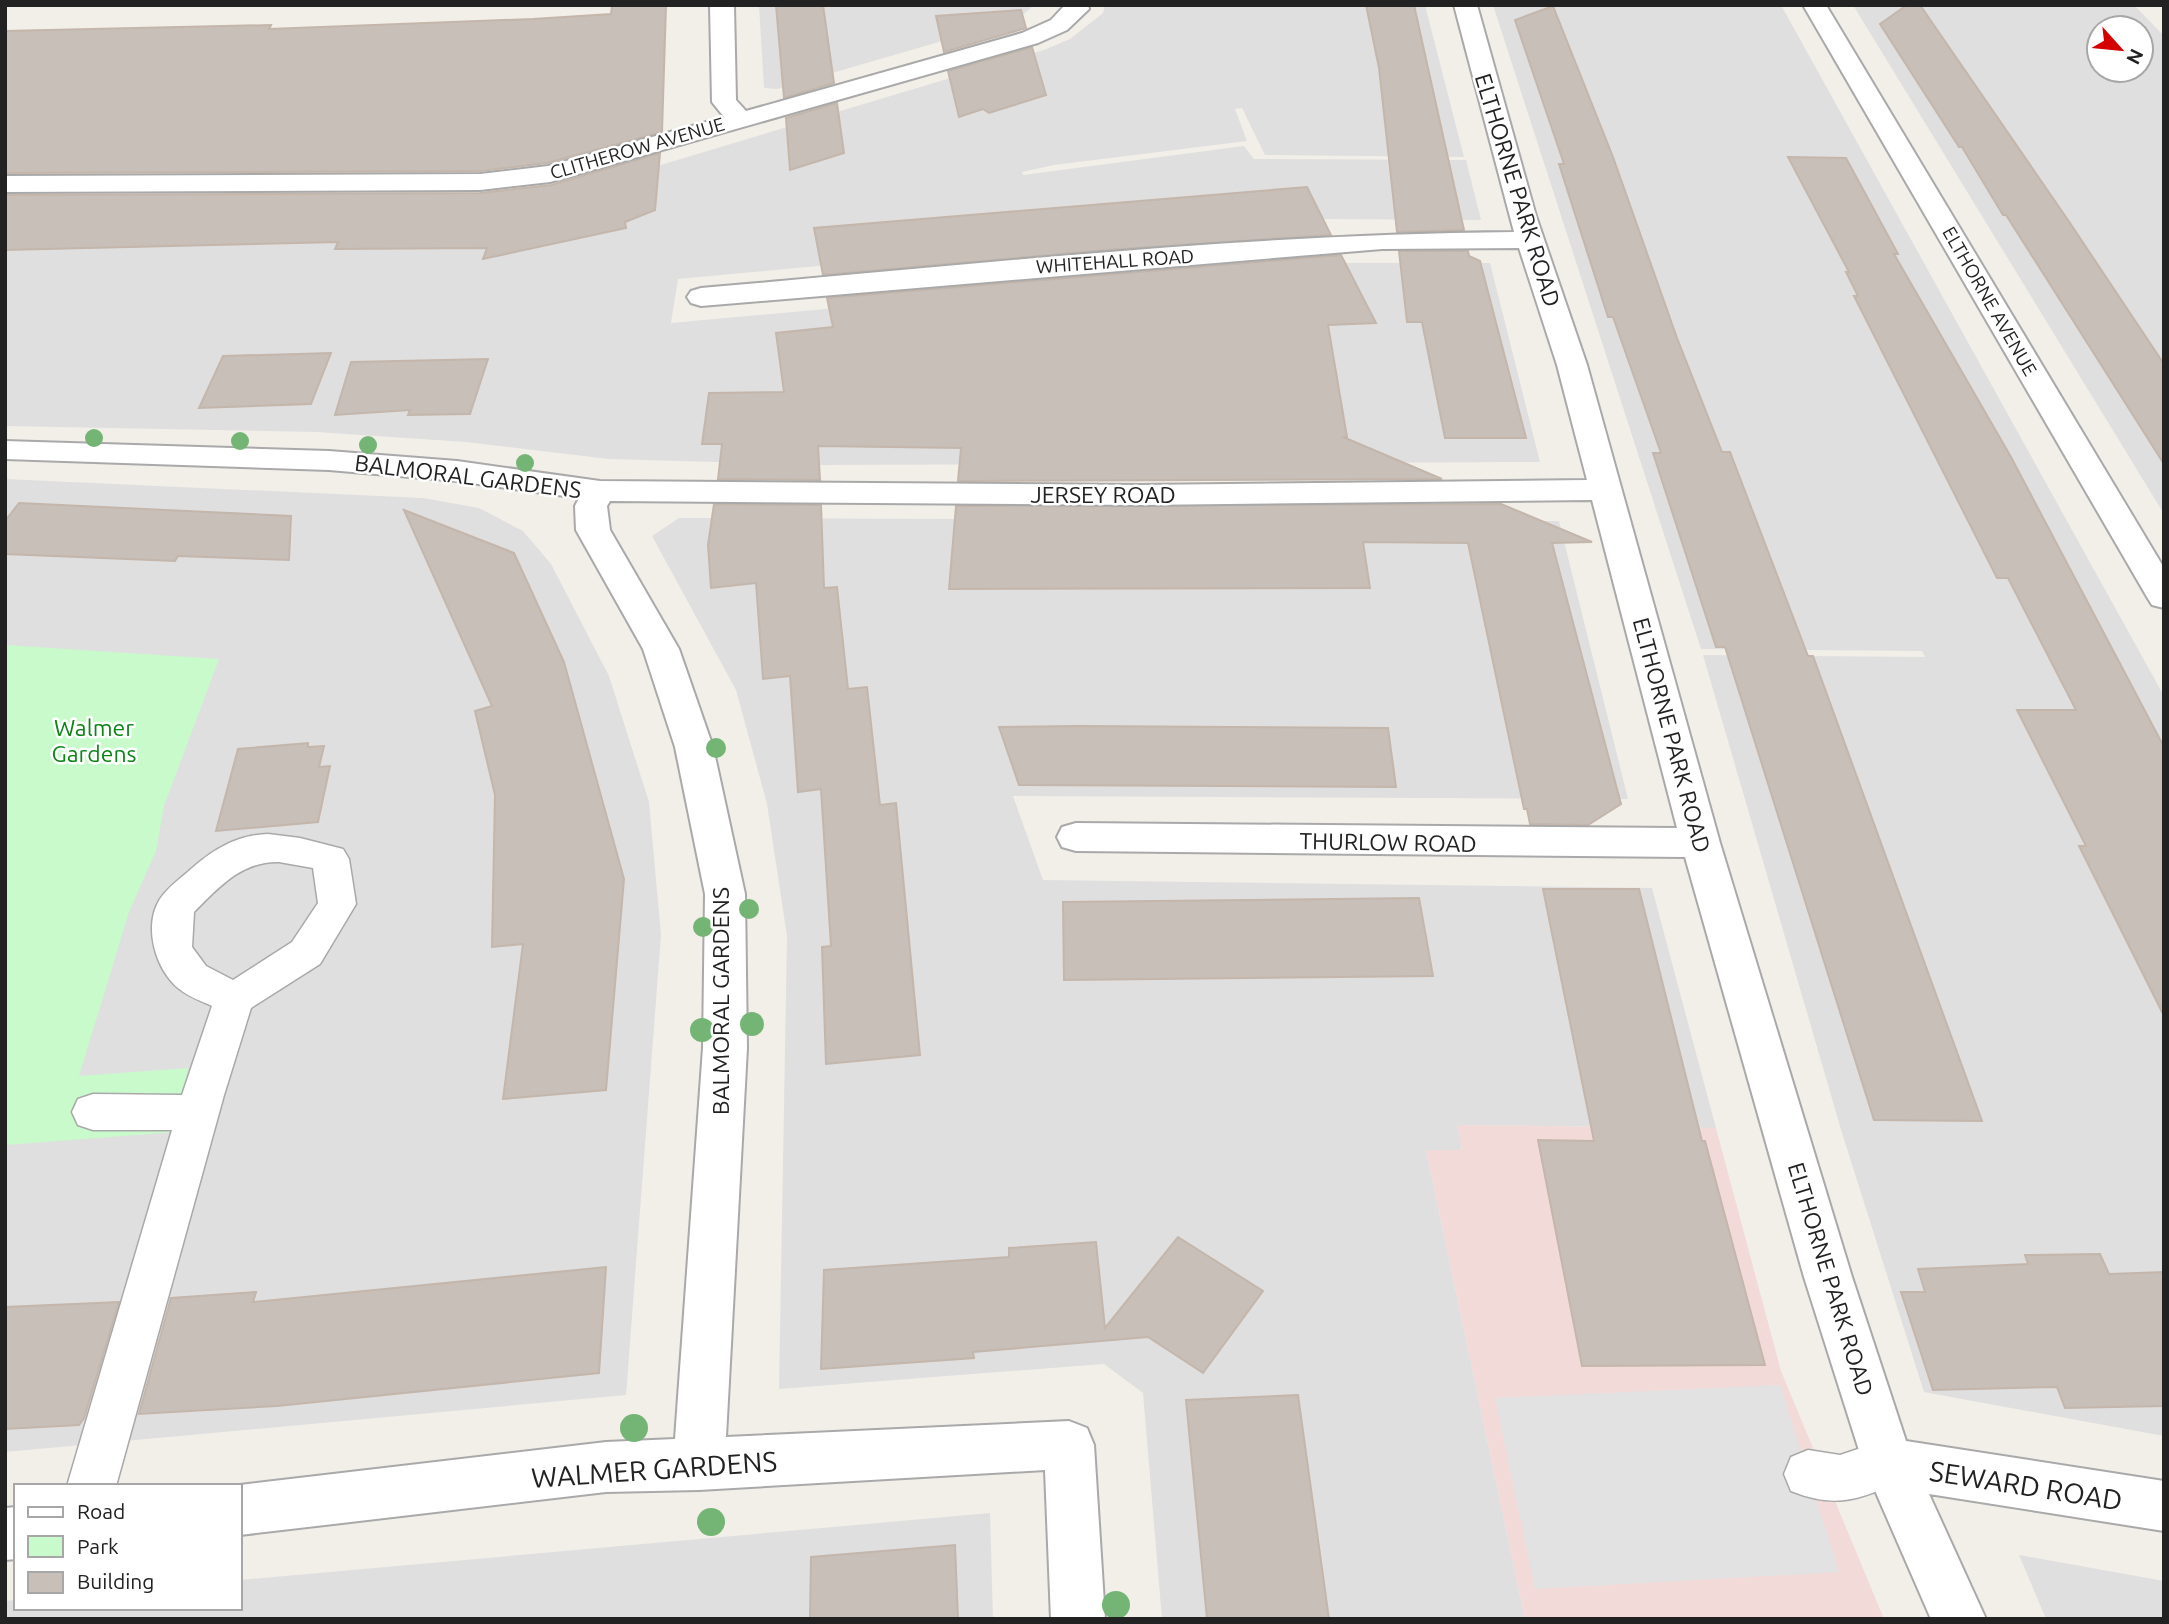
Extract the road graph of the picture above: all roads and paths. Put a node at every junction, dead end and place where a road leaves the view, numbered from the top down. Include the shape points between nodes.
1 (722, 5) edge
2 (1076, 5) edge
3 (1465, 5) edge
4 (1814, 5) edge
5 (740, 119) junction
6 (5, 184) edge
7 (1530, 240) junction
8 (701, 298) dead end
9 (5, 450) edge
10 (1606, 490) junction
11 (600, 491) junction
12 (2164, 597) edge
13 (1076, 837) dead end
14 (1700, 843) junction
15 (234, 999) dead end
16 (93, 1112) dead end
17 (199, 1114) junction
18 (1888, 1463) junction
19 (699, 1465) junction
20 (1808, 1474) dead end
21 (92, 1484) edge
22 (2164, 1506) edge
23 (242, 1510) edge
24 (1078, 1619) edge
25 (1959, 1619) edge

1 - 5 street via 724,102
2 - 5 street, CLITHEROW AVENUE via 1059,25 1030,38
3 - 7 street, ELTHORNE PARK ROAD
4 - 12 street, ELTHORNE AVENUE
5 - 6 street, CLITHEROW AVENUE via 550,174 480,182
7 - 8 street, WHITEHALL ROAD via 1382,241
7 - 10 street, ELTHORNE PARK ROAD via 1572,365
9 - 11 street, BALMORAL GARDENS via 341,461
10 - 11 street, JERSEY ROAD via 1140,495
10 - 14 street, ELTHORNE PARK ROAD
11 - 19 street, BALMORAL GARDENS via 591,506 593,530 661,649 694,747 724,894 725,1048
13 - 14 street, THURLOW ROAD
14 - 18 street, ELTHORNE PARK ROAD
15 - 17 lane
16 - 17 lane
17 - 21 lane
18 - 20 lane via 1840,1479
18 - 22 street, SEWARD ROAD
18 - 25 street, ELTHORNE PARK ROAD
19 - 23 street, WALMER GARDENS via 606,1468
19 - 24 street, WALMER GARDENS via 1069,1445

